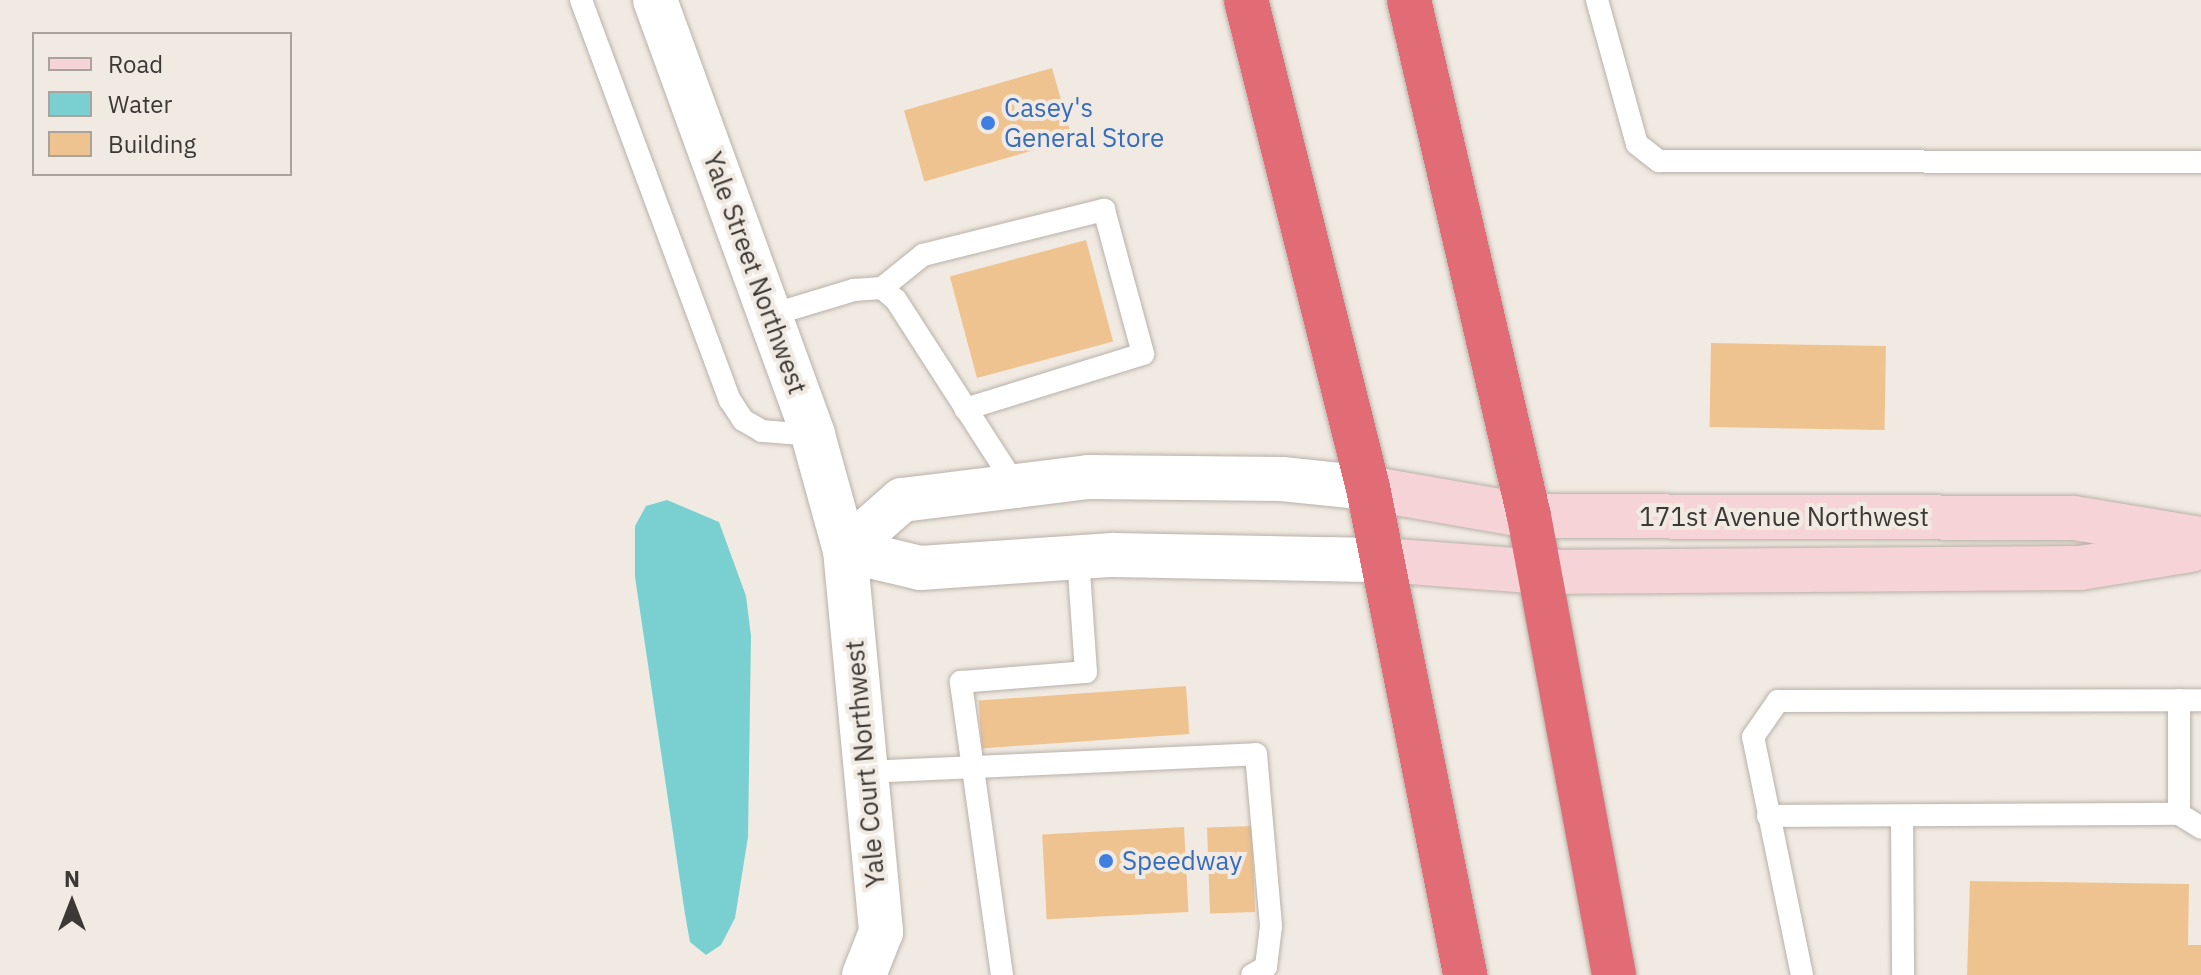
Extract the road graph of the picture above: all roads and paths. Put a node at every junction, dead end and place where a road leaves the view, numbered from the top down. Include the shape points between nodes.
1 (581, 0) edge
2 (655, 0) edge
3 (1246, 0) edge
4 (1409, 0) edge
5 (1597, 0) edge
6 (2201, 162) edge
7 (882, 288) junction
8 (771, 315) junction
9 (965, 409) junction
10 (813, 435) junction
11 (1016, 486) junction
12 (1368, 488) junction
13 (1529, 516) junction
14 (2201, 539) edge
15 (2201, 548) edge
16 (845, 550) junction
17 (1078, 557) junction
18 (1383, 560) junction
19 (1541, 572) junction
20 (2190, 700) edge
21 (976, 767) junction
22 (866, 772) junction
23 (2179, 814) junction
24 (1768, 816) junction
25 (1902, 816) junction
26 (2201, 828) edge
27 (864, 975) edge
28 (1002, 975) edge
29 (1252, 975) edge
30 (1465, 975) edge
31 (1614, 975) edge
32 (1802, 975) edge
33 (1903, 975) edge

1 - 10 lane via 730,400 743,420 762,431
2 - 8 street, Yale Street Northwest
3 - 12 highway
4 - 13 highway
5 - 6 lane via 1637,144 1659,161
7 - 8 lane via 854,290
7 - 9 lane via 896,300
7 - 9 lane via 923,255 1104,210 1143,354
8 - 10 street, Yale Street Northwest
9 - 11 lane
10 - 16 street, Yale Street Northwest
11 - 12 street via 1088,477 1267,479
11 - 16 street via 902,500
12 - 13 street, 171st Avenue Northwest
12 - 18 highway
13 - 14 street, 171st Avenue Northwest via 2074,518
13 - 19 highway
15 - 19 street, 171st Avenue Northwest via 2080,568
16 - 17 street via 920,568
16 - 22 street, Yale Court Northwest
17 - 18 street
17 - 21 lane via 1086,672 961,682
18 - 19 street, 171st Avenue Northwest
18 - 30 highway
19 - 31 highway
20 - 23 lane
20 - 24 lane via 1778,701 1753,737
21 - 22 lane
21 - 28 lane
21 - 29 lane via 1256,754 1271,926 1266,967
22 - 27 street, Yale Court Northwest via 881,932
23 - 25 lane
23 - 26 lane
24 - 25 lane
24 - 32 lane
25 - 33 lane

